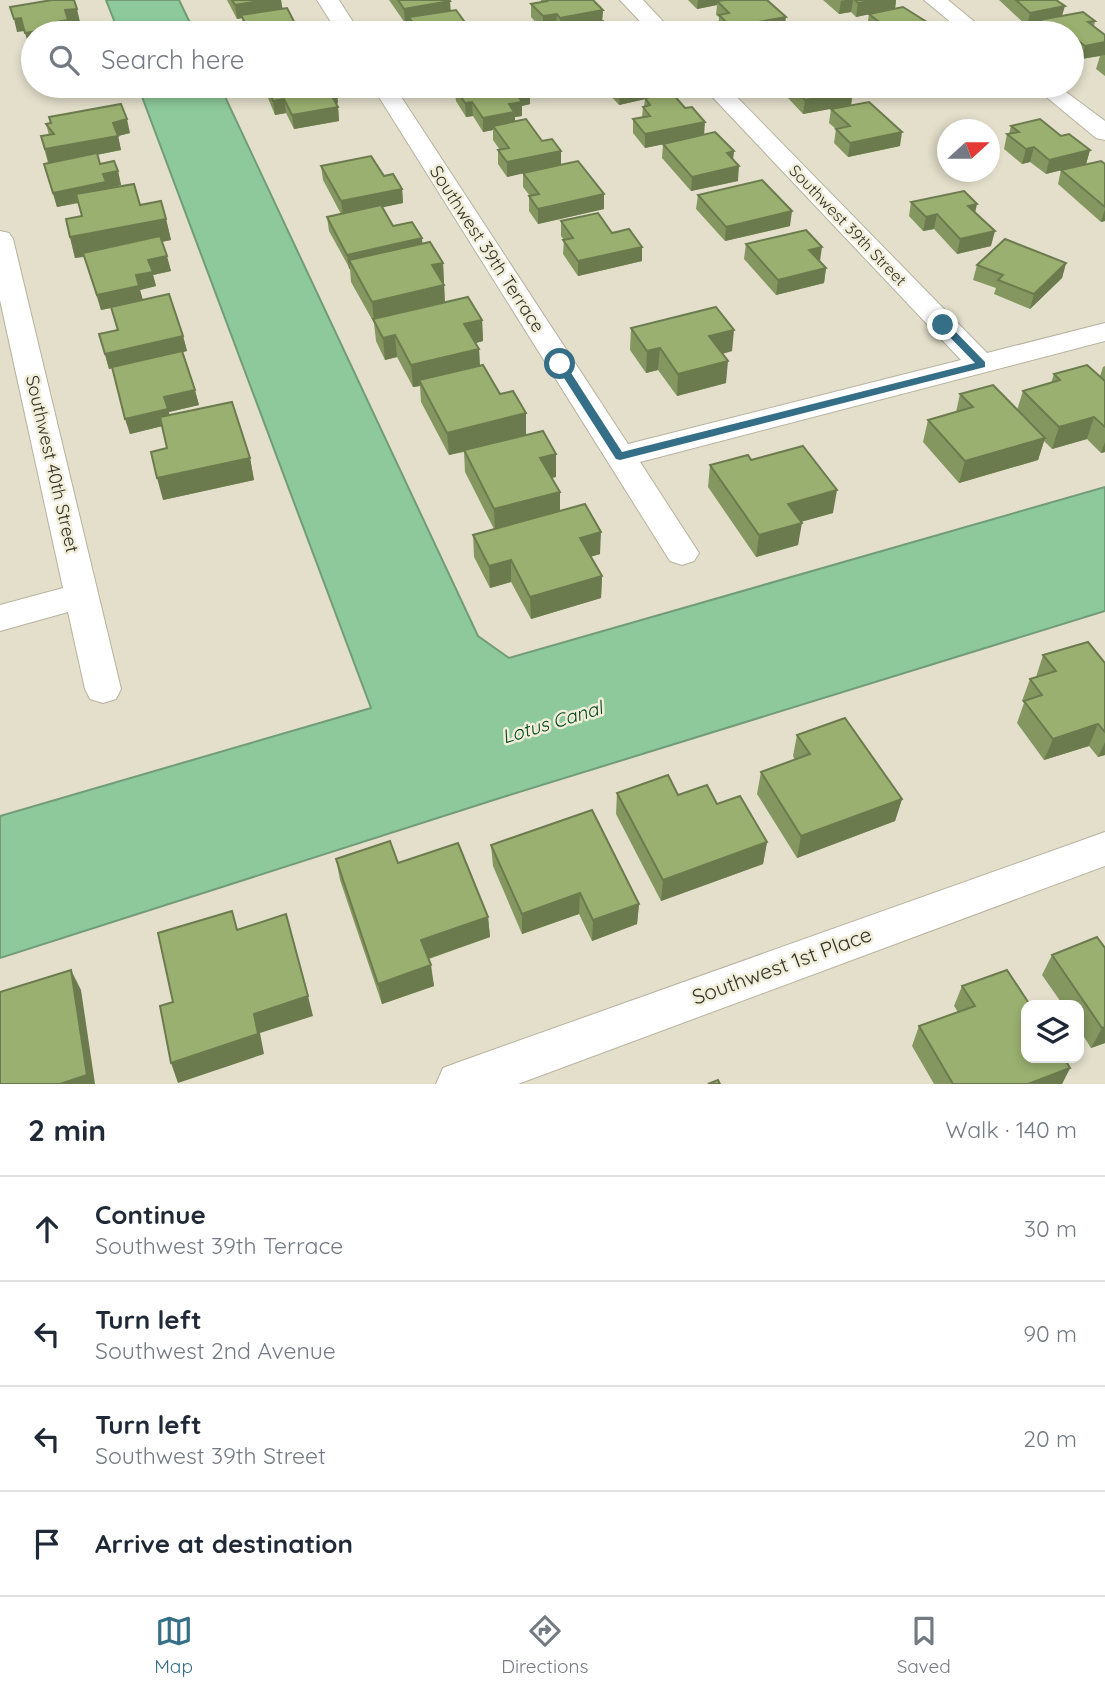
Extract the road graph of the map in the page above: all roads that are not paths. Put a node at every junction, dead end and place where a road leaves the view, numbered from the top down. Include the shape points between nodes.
1 (328, 0) edge
2 (631, 0) edge
3 (935, 0) edge
4 (341, 21) edge
5 (651, 21) edge
6 (962, 21) edge
7 (391, 98) edge
8 (725, 98) edge
9 (1060, 98) edge
10 (1105, 133) edge
11 (0, 239) edge
12 (1105, 332) edge
13 (11, 336) edge
14 (982, 365) junction
15 (620, 457) junction
16 (682, 553) dead end
17 (82, 596) junction
18 (0, 618) edge
19 (103, 689) dead end
20 (1105, 849) edge
21 (459, 1084) edge

1 - 4 street
2 - 5 street
3 - 6 street
7 - 15 street, Southwest 39th Terrace
8 - 14 street, Southwest 39th Street
9 - 10 street
11 - 13 street, Southwest 40th Street
12 - 14 street
13 - 17 street, Southwest 40th Street
14 - 15 street
15 - 16 street, Southwest 39th Terrace
17 - 18 street
17 - 19 street, Southwest 40th Street
20 - 21 street, Southwest 1st Place

